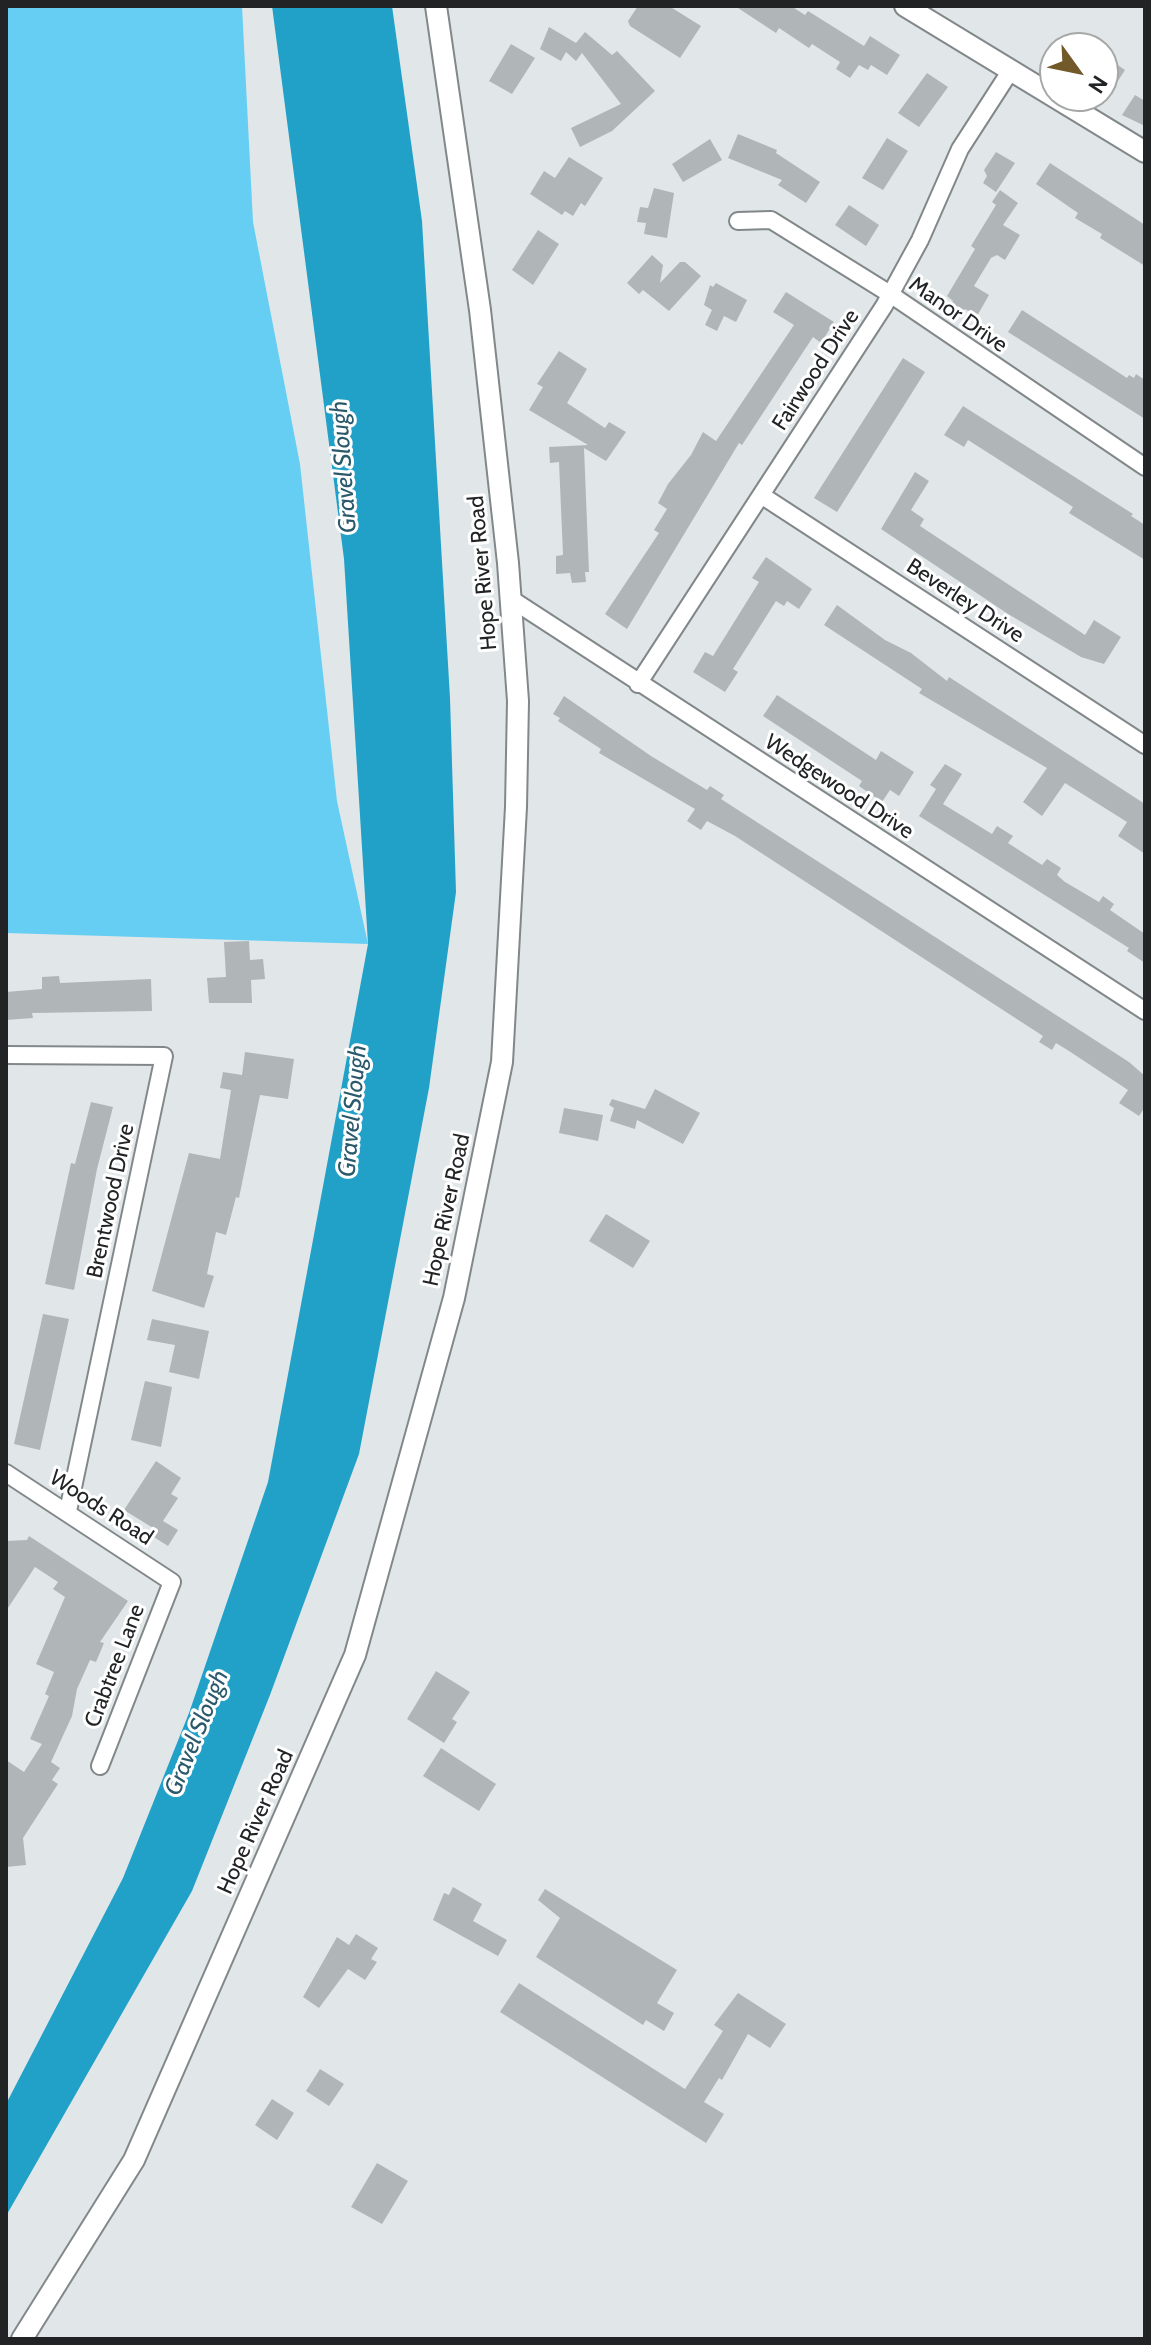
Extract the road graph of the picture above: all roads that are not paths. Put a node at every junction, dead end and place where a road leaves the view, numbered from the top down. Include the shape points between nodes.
1 (436, 6) edge
2 (905, 6) edge
3 (1011, 70) junction
4 (1145, 152) edge
5 (738, 221) dead end
6 (890, 294) junction
7 (1145, 467) edge
8 (761, 495) junction
9 (511, 599) junction
10 (638, 684) junction
11 (1145, 745) edge
12 (1145, 1011) edge
13 (6, 1055) edge
14 (6, 1473) edge
15 (68, 1511) junction
16 (172, 1582) joint
17 (100, 1766) dead end
18 (22, 2339) edge

1 - 9 street, Hope River Road via 480,310
2 - 3 street
3 - 4 street
3 - 6 street, Fairwood Drive via 960,149
5 - 6 street, Manor Drive via 771,220
6 - 7 street, Manor Drive
6 - 8 street, Fairwood Drive
8 - 10 street, Fairwood Drive
8 - 11 street, Beverley Drive
9 - 10 street, Wedgewood Drive
9 - 18 street, Hope River Road via 518,701 516,807 502,1062 454,1298 355,1655 134,2160
10 - 12 street, Wedgewood Drive
13 - 15 street, Brentwood Drive via 164,1056
14 - 15 street, Woods Road
15 - 16 street, Woods Road
16 - 17 street, Crabtree Lane

